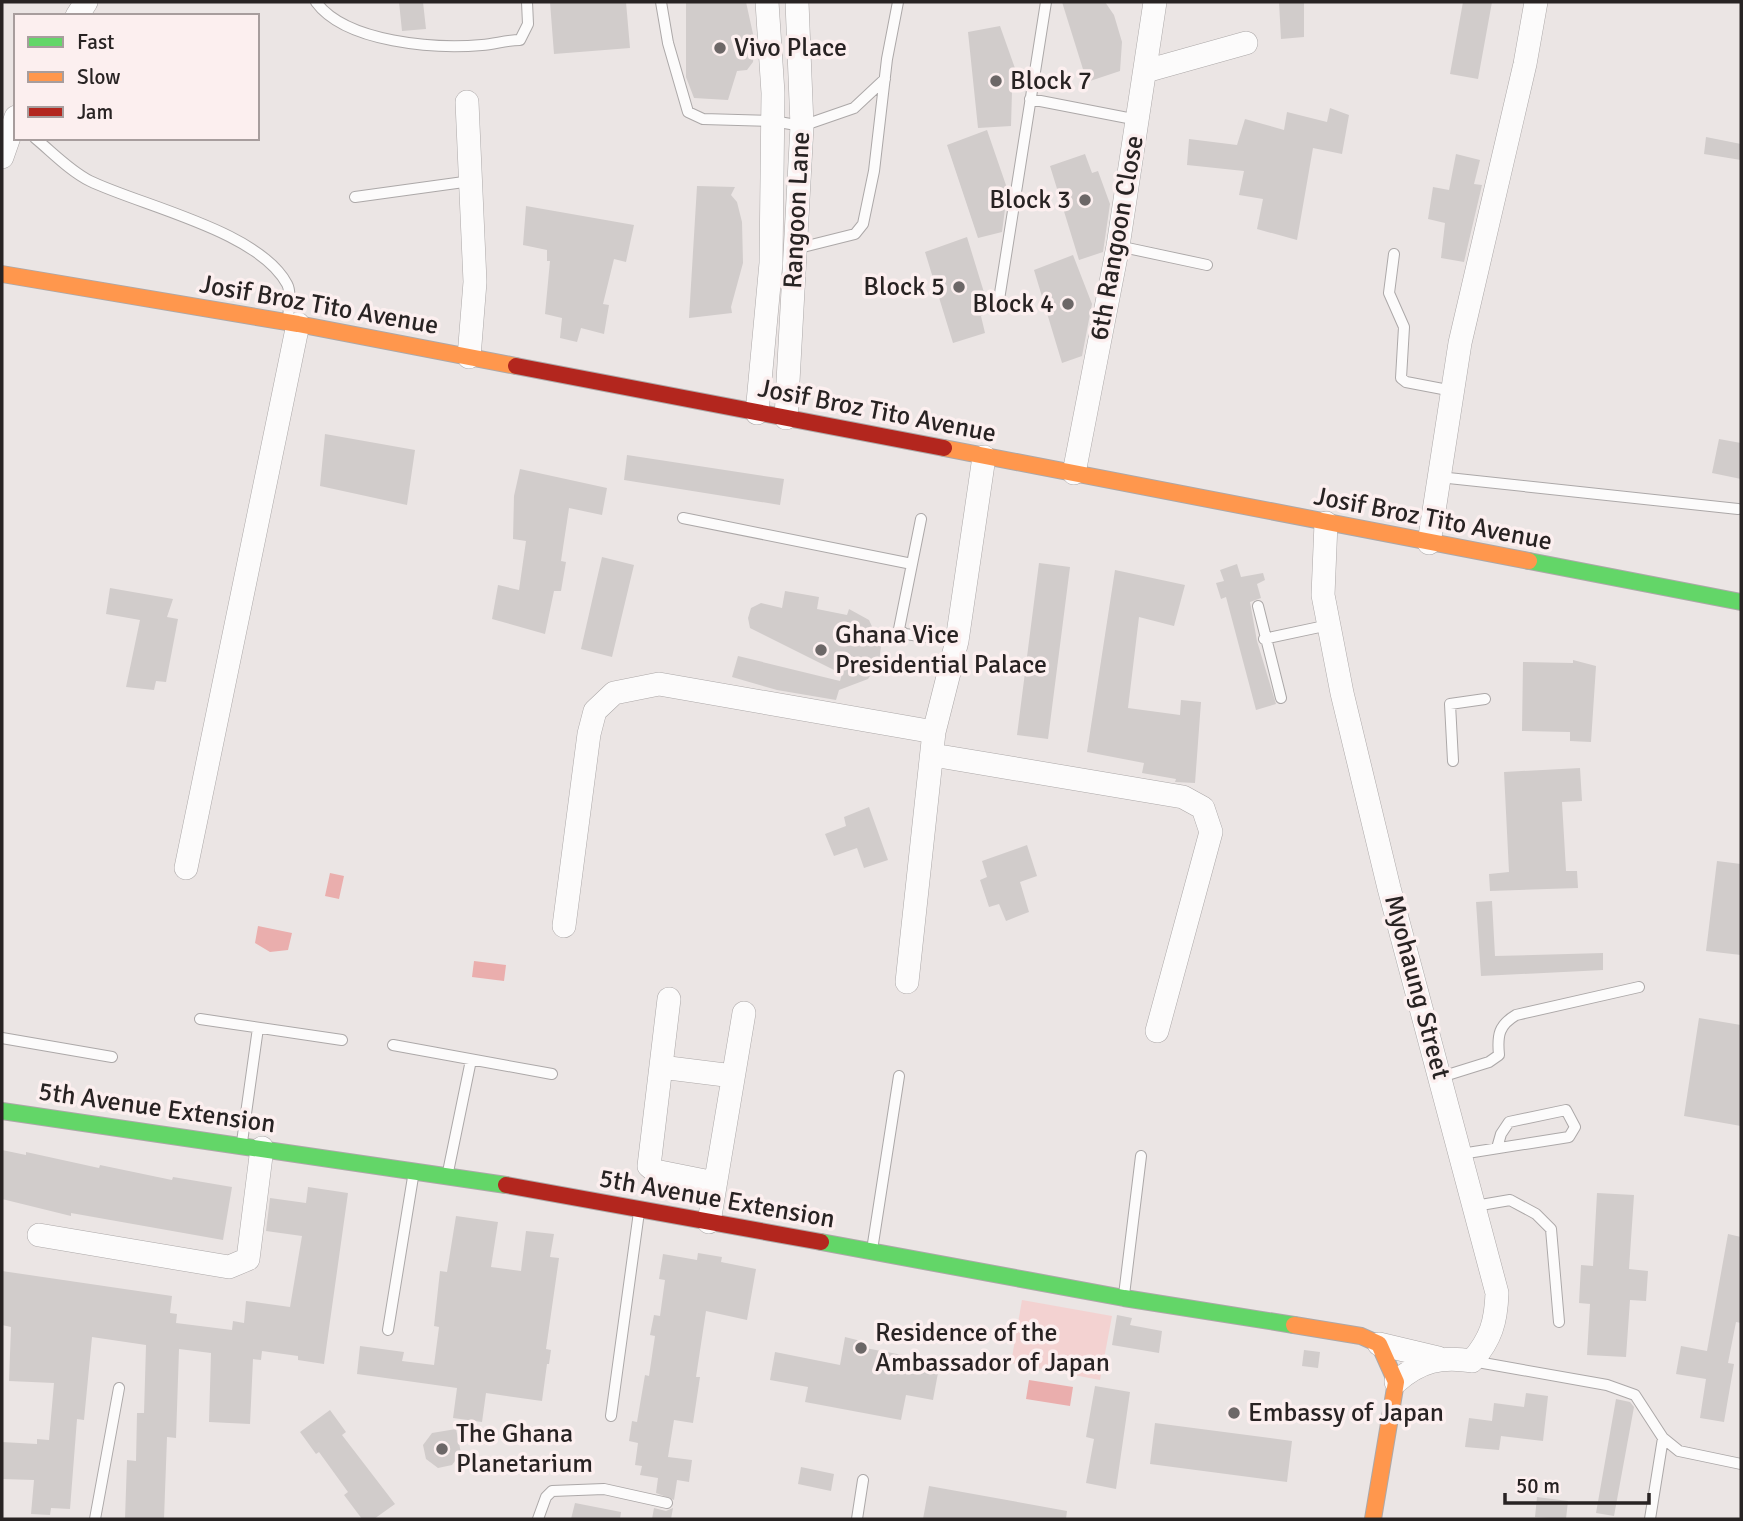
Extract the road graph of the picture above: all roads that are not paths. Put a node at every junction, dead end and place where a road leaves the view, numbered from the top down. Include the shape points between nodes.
1 (316, 2) edge
2 (527, 2) edge
3 (662, 2) edge
4 (767, 2) edge
5 (797, 2) edge
6 (898, 2) edge
7 (1046, 2) edge
8 (1155, 2) edge
9 (1536, 2) edge
10 (1246, 43) dead end
11 (1146, 71) junction
12 (885, 79) junction
13 (1030, 99) junction
14 (467, 102) dead end
15 (1138, 120) junction
16 (773, 121) junction
17 (14, 124) edge
18 (802, 126) junction
19 (38, 140) edge
20 (2, 157) edge
21 (471, 181) junction
22 (355, 197) dead end
23 (1118, 246) junction
24 (795, 249) junction
25 (1394, 254) dead end
26 (1207, 265) dead end
27 (2, 274) edge
28 (998, 306) dead end
29 (293, 324) junction
30 (469, 357) junction
31 (1452, 391) junction
32 (757, 412) junction
33 (786, 418) junction
34 (984, 457) junction
35 (1074, 473) junction
36 (1439, 477) junction
37 (1738, 509) dead end
38 (683, 518) dead end
39 (921, 519) dead end
40 (1325, 523) junction
41 (1429, 543) junction
42 (912, 564) junction
43 (1741, 602) edge
44 (1258, 606) dead end
45 (1329, 625) junction
46 (1264, 639) junction
47 (957, 641) junction
48 (1281, 698) dead end
49 (1485, 699) dead end
50 (934, 744) junction
51 (1453, 761) dead end
52 (186, 868) dead end
53 (564, 926) dead end
54 (907, 982) dead end
55 (1639, 986) dead end
56 (669, 999) dead end
57 (744, 1013) dead end
58 (200, 1019) dead end
59 (258, 1028) junction
60 (1157, 1031) dead end
61 (2, 1038) edge
62 (342, 1040) dead end
63 (393, 1045) dead end
64 (112, 1057) dead end
65 (471, 1060) junction
66 (661, 1067) junction
67 (552, 1074) dead end
68 (733, 1076) junction
69 (899, 1076) dead end
70 (1441, 1077) junction
71 (2, 1111) edge
72 (252, 1147) junction
73 (1497, 1149) junction
74 (1461, 1154) junction
75 (1141, 1156) dead end
76 (415, 1170) junction
77 (448, 1174) junction
78 (715, 1183) junction
79 (1475, 1206) junction
80 (639, 1209) junction
81 (709, 1222) junction
82 (40, 1236) dead end
83 (872, 1252) junction
84 (1124, 1298) junction
85 (1559, 1322) dead end
86 (388, 1330) dead end
87 (1380, 1344) junction
88 (1438, 1358) junction
89 (1472, 1361) junction
90 (1396, 1382) junction
91 (119, 1388) dead end
92 (611, 1416) dead end
93 (1663, 1437) junction
94 (1741, 1464) edge
95 (863, 1480) dead end
96 (667, 1503) dead end
97 (96, 1519) edge
98 (538, 1519) edge
99 (857, 1519) edge
100 (1373, 1519) edge
101 (1650, 1519) edge

1 - 2 lane via 352,28 401,43 484,45 520,40 528,24
3 - 16 lane via 668,43 688,112 703,120
4 - 16 street, Rangoon Lane
5 - 18 street, Rangoon Lane
6 - 12 lane
7 - 13 lane
8 - 11 street, 6th Rangoon Close
9 - 31 street
10 - 11 street
11 - 15 street, 6th Rangoon Close
12 - 18 lane via 854,108
12 - 24 lane via 863,224 855,234
13 - 15 lane
13 - 28 lane
14 - 21 street
15 - 23 street, 6th Rangoon Close
16 - 18 lane
16 - 32 street, Rangoon Lane via 771,263
17 - 20 street
18 - 24 street, Rangoon Lane
19 - 29 lane via 88,180 188,217 253,251 276,268 289,286
21 - 22 lane
21 - 30 street via 475,282
23 - 26 lane
23 - 35 street, 6th Rangoon Close
24 - 33 street, Rangoon Lane
25 - 31 lane via 1389,293 1404,327 1401,378
27 - 29 street, Josif Broz Tito Avenue
29 - 30 street, Josif Broz Tito Avenue
29 - 52 street
30 - 32 street, Josif Broz Tito Avenue
31 - 36 street
32 - 33 street, Josif Broz Tito Avenue
33 - 34 street, Josif Broz Tito Avenue
34 - 35 street, Josif Broz Tito Avenue
34 - 47 street
35 - 40 street, Josif Broz Tito Avenue
36 - 37 lane
36 - 41 street
38 - 42 lane
39 - 42 lane
40 - 41 street, Josif Broz Tito Avenue
40 - 45 street, Myohaung Street via 1323,595
41 - 43 street, Josif Broz Tito Avenue
42 - 47 lane via 899,629 905,634
44 - 46 lane
45 - 46 lane
45 - 70 street, Myohaung Street via 1389,888
46 - 48 lane
47 - 50 street
49 - 51 lane via 1450,704
50 - 53 street via 683,687 638,686 614,693 595,711 589,734
50 - 54 street
50 - 60 street via 1184,797 1203,808 1211,832
55 - 70 lane via 1516,1015 1499,1031 1499,1055
56 - 66 street
57 - 68 street
58 - 59 lane
59 - 62 lane
59 - 72 lane
61 - 64 lane
63 - 65 lane
65 - 67 lane
65 - 77 lane
66 - 68 street
66 - 78 street via 649,1166
68 - 78 street
69 - 83 lane
70 - 74 street, Myohaung Street
71 - 72 street, 5th Avenue Extension
72 - 76 street, 5th Avenue Extension
72 - 82 street via 248,1259 240,1265 229,1267
73 - 73 lane via 1569,1137 1576,1127 1566,1110 1510,1122
73 - 74 lane
74 - 79 street, Myohaung Street
75 - 84 lane
76 - 77 street, 5th Avenue Extension
76 - 86 lane
77 - 80 street, 5th Avenue Extension
78 - 81 street
79 - 85 lane via 1510,1200 1536,1214 1551,1229
79 - 89 street, Myohaung Street via 1497,1293 1496,1321 1488,1342
80 - 81 street, 5th Avenue Extension
80 - 92 lane
81 - 83 street, 5th Avenue Extension
83 - 84 street, 5th Avenue Extension
84 - 87 street, 5th Avenue Extension via 1361,1336
87 - 88 street
87 - 90 street
88 - 89 street
88 - 90 street
89 - 93 lane via 1607,1385 1635,1395
90 - 100 street
91 - 97 lane
93 - 94 lane via 1679,1451
93 - 101 lane
95 - 99 lane
96 - 98 lane via 604,1489 552,1491

